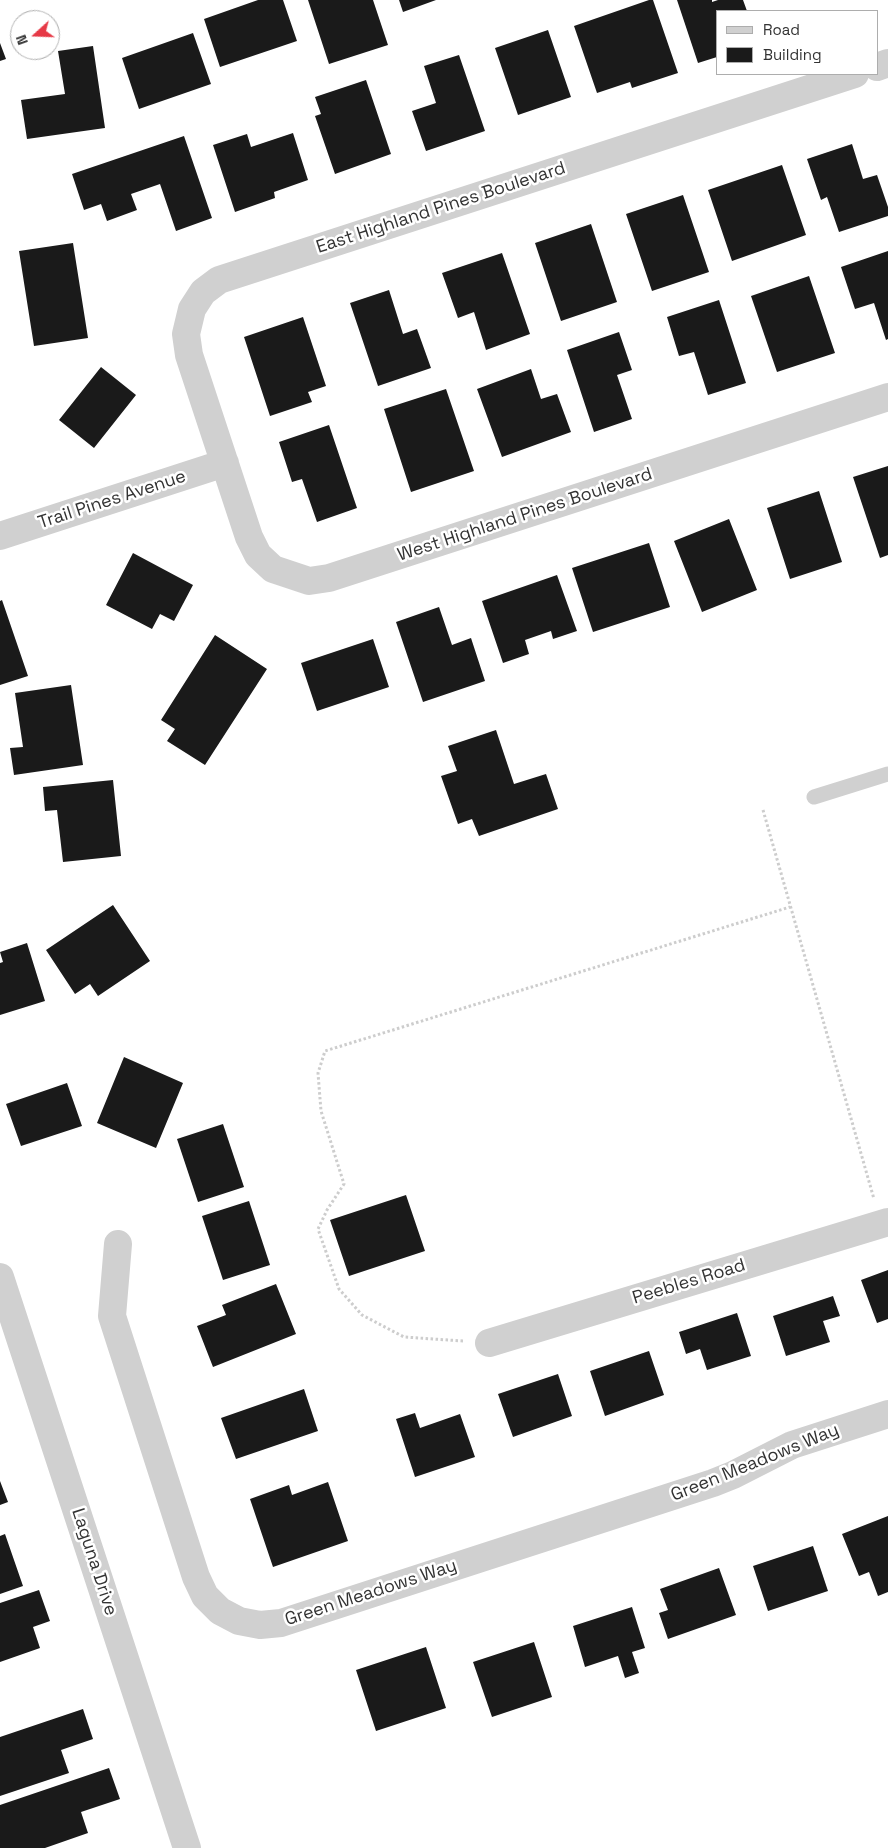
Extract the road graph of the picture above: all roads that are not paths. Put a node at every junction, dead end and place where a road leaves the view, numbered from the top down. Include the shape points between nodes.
1 (852, 75) edge
2 (888, 397) edge
3 (225, 463) junction
4 (0, 536) edge
5 (888, 774) edge
6 (814, 797) dead end
7 (885, 1223) edge
8 (118, 1244) dead end
9 (0, 1277) edge
10 (489, 1343) road end
11 (888, 1414) edge
12 (187, 1848) edge

1 - 3 street, East Highland Pines Boulevard via 219,280 203,292 192,310 186,334 189,355
2 - 3 street, West Highland Pines Boulevard via 329,578 309,581 273,569 258,555
3 - 4 street, Trail Pines Avenue
5 - 6 lane
7 - 10 street, Peebles Road
8 - 11 street, Green Meadows Way via 112,1316 186,1549 205,1596 220,1611 239,1621 260,1625 290,1620 713,1483 792,1445
9 - 12 street, Laguna Drive

